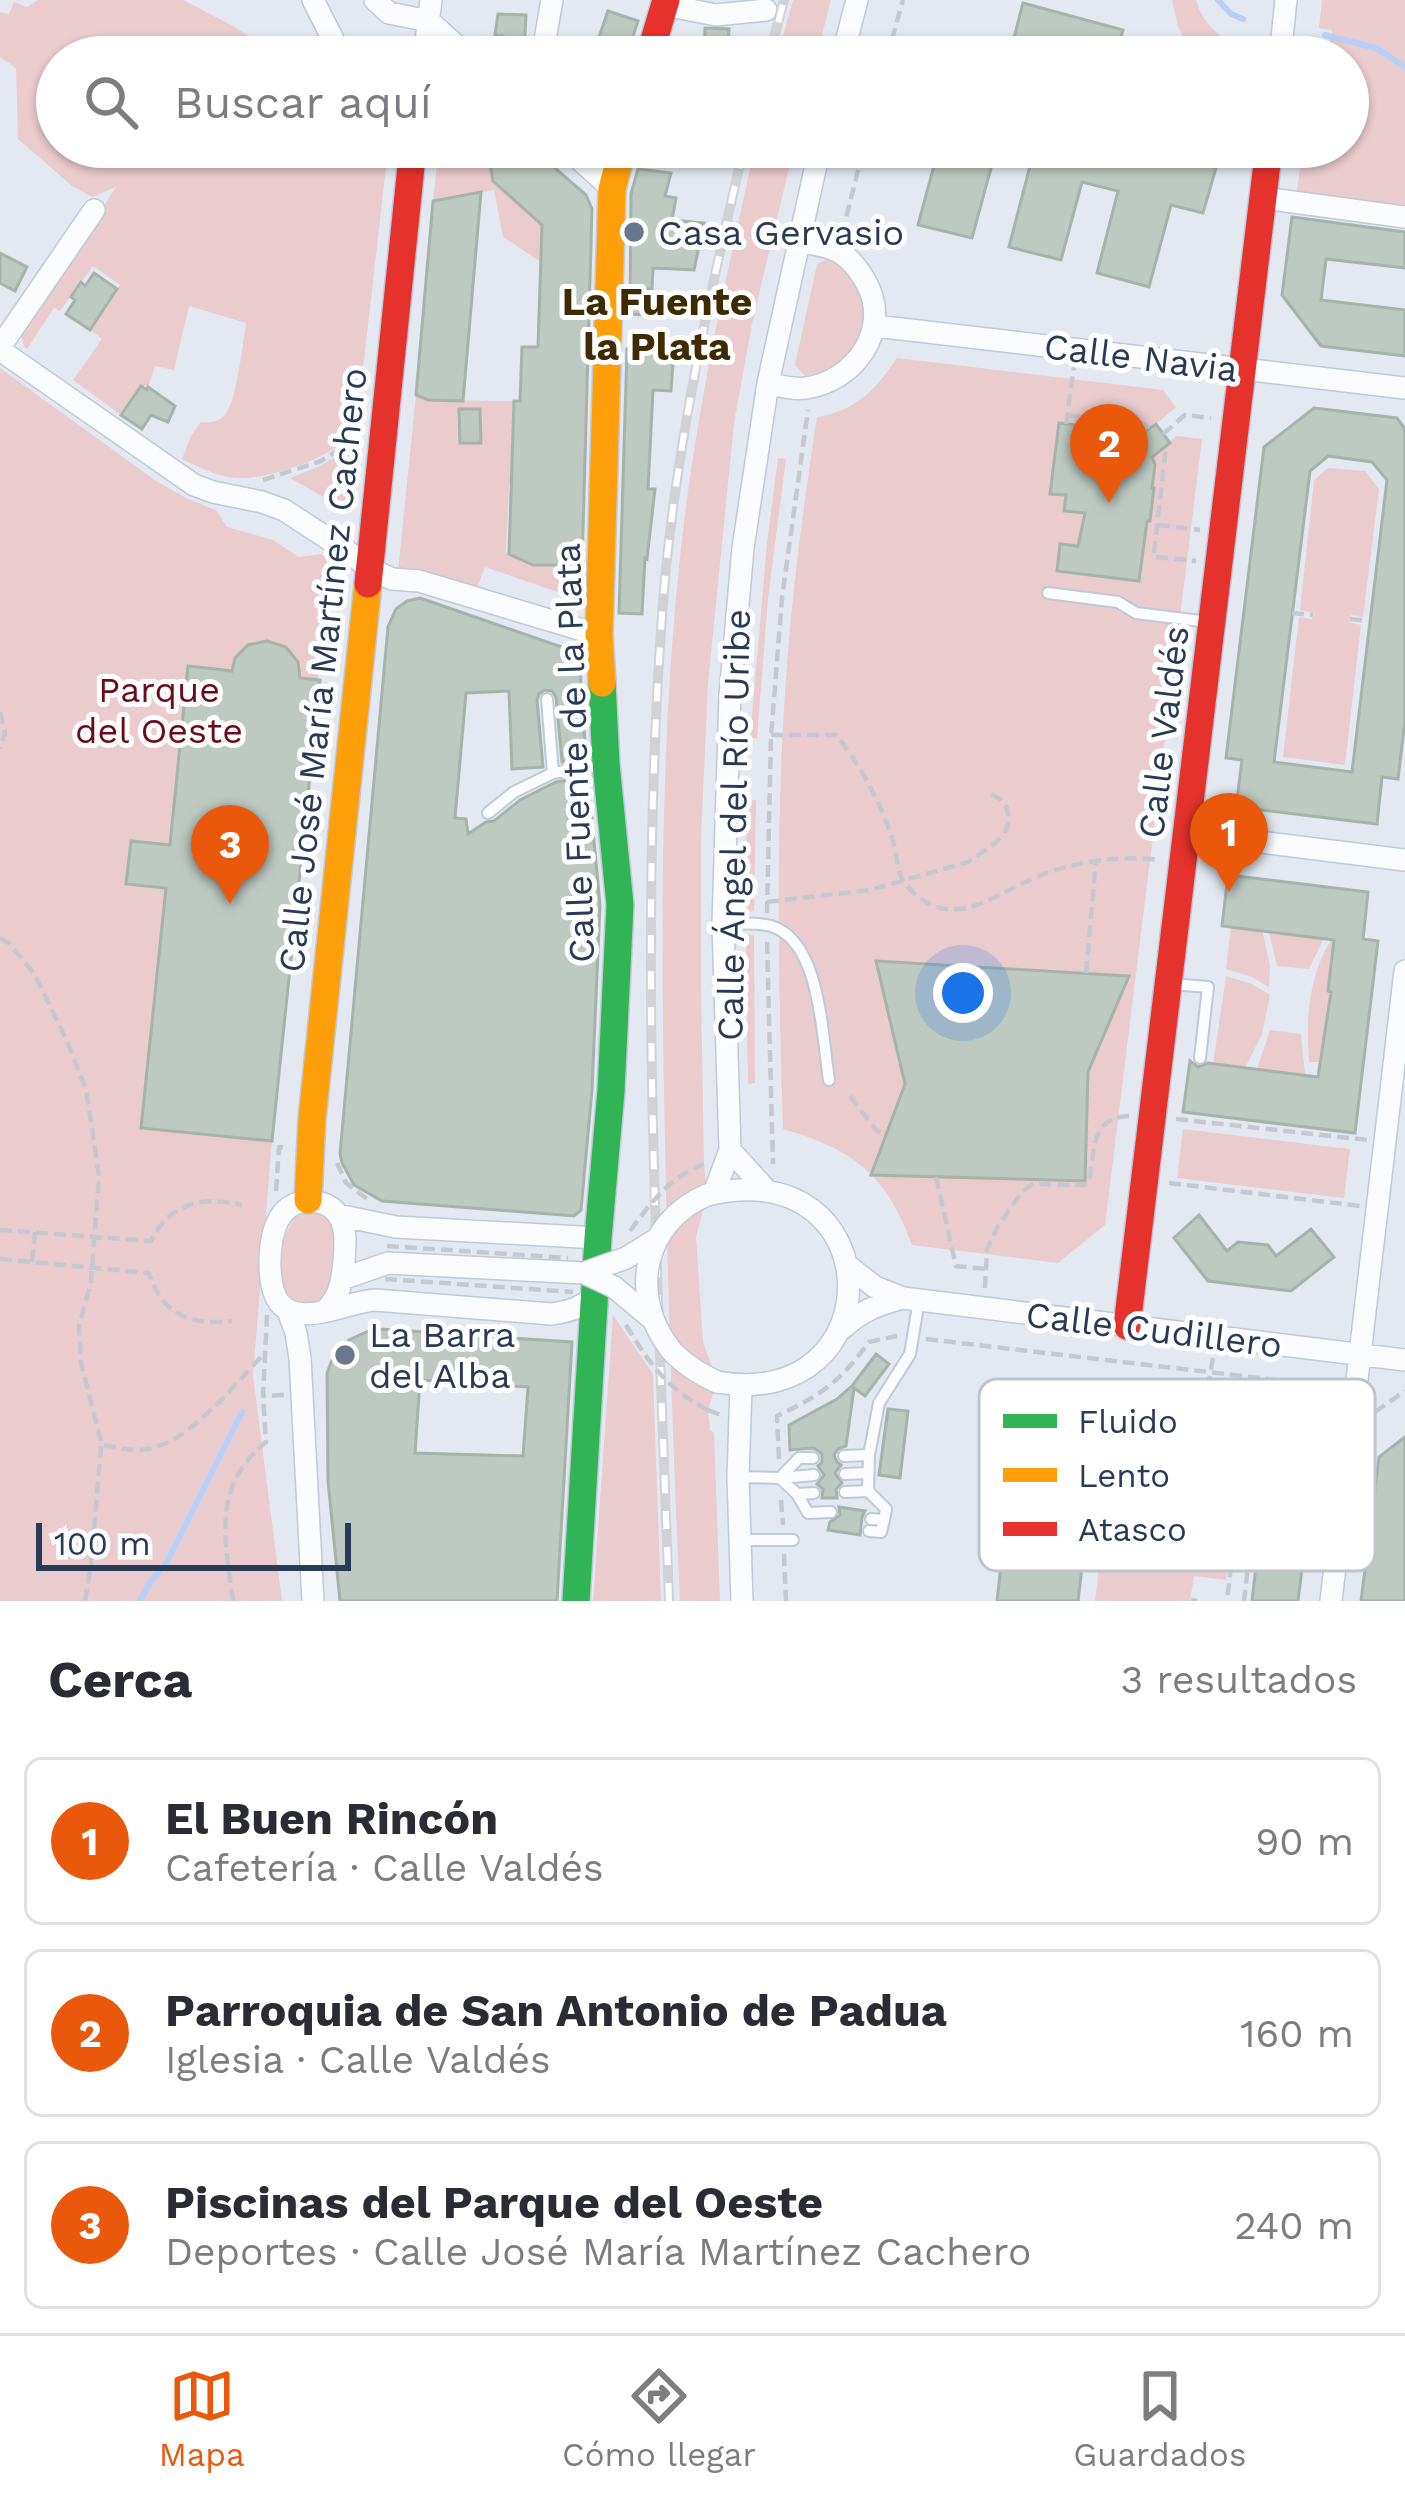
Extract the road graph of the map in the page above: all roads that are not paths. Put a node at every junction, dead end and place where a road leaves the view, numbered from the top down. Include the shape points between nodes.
1 (313, 0) edge
2 (375, 0) edge
3 (552, 0) edge
4 (857, 0) edge
5 (1286, 0) edge
6 (665, 3) edge
7 (430, 10) edge
8 (766, 10) dead end
9 (331, 36) edge
10 (452, 36) edge
11 (546, 36) edge
12 (655, 36) edge
13 (848, 36) edge
14 (1282, 36) edge
15 (410, 168) edge
16 (589, 168) edge
17 (618, 168) edge
18 (815, 168) edge
19 (1267, 168) edge
20 (612, 189) junction
21 (1263, 198) junction
22 (94, 210) dead end
23 (1405, 217) edge
24 (798, 241) junction
25 (876, 326) junction
26 (0, 348) edge
27 (1244, 369) junction
28 (768, 383) junction
29 (1405, 388) edge
30 (369, 568) junction
31 (1048, 593) dead end
32 (1213, 623) junction
33 (599, 635) junction
34 (547, 699) dead end
35 (606, 764) junction
36 (553, 773) junction
37 (488, 813) dead end
38 (1187, 833) junction
39 (1405, 860) edge
40 (723, 924) junction
41 (1405, 971) edge
42 (1168, 983) junction
43 (1200, 1058) dead end
44 (829, 1080) dead end
45 (730, 1150) junction
46 (770, 1191) junction
47 (711, 1194) junction
48 (308, 1200) junction
49 (338, 1215) junction
50 (345, 1238) junction
51 (612, 1238) junction
52 (656, 1239) junction
53 (386, 1262) junction
54 (847, 1265) junction
55 (343, 1279) junction
56 (584, 1280) junction
57 (911, 1299) junction
58 (288, 1311) junction
59 (325, 1311) junction
60 (651, 1318) junction
61 (1127, 1326) junction
62 (838, 1333) junction
63 (1361, 1355) junction
64 (1405, 1360) edge
65 (1358, 1379) edge
66 (741, 1387) junction
67 (869, 1455) junction
68 (844, 1456) dead end
69 (813, 1457) dead end
70 (868, 1473) junction
71 (845, 1474) dead end
72 (814, 1475) dead end
73 (738, 1477) junction
74 (780, 1478) junction
75 (868, 1491) junction
76 (844, 1492) dead end
77 (814, 1493) dead end
78 (797, 1494) junction
79 (826, 1517) dead end
80 (875, 1523) dead end
81 (740, 1540) junction
82 (788, 1540) road end
83 (1335, 1571) edge
84 (313, 1601) edge
85 (576, 1601) edge
86 (742, 1601) edge
87 (1331, 1601) edge

1 - 9 street
2 - 7 street via 389,14
3 - 11 street
4 - 13 street
5 - 14 street
6 - 8 street via 738,18
6 - 12 street
7 - 10 street
15 - 30 street, Calle José María Martínez Cachero
16 - 20 street
17 - 20 street, Calle Fuente de la Plata
18 - 24 street, Calle Ángel del Río Uribe
19 - 21 street, Calle Valdés
20 - 33 street, Calle Fuente de la Plata
21 - 23 street
21 - 27 street, Calle Valdés
22 - 26 street
24 - 25 street via 836,250 860,271
24 - 28 street, Calle Ángel del Río Uribe
25 - 27 street, Calle Navia
25 - 28 street via 849,370 801,389
26 - 30 street via 177,475 302,520
27 - 29 street, Calle Navia
27 - 32 street, Calle Valdés
28 - 40 street, Calle Ángel del Río Uribe via 730,695
30 - 33 street
30 - 48 street, Calle José María Martínez Cachero
31 - 32 lane
32 - 38 street, Calle Valdés
33 - 35 street, Calle Fuente de la Plata
34 - 36 lane
35 - 36 lane
35 - 51 street, Calle Fuente de la Plata via 620,905
36 - 37 lane
38 - 39 street
38 - 42 street, Calle Valdés
40 - 44 lane via 767,925 796,944 810,966
40 - 45 street, Calle Ángel del Río Uribe
41 - 63 street
42 - 43 lane via 1208,987
42 - 61 street, Calle Valdés
45 - 46 street
45 - 47 street, Calle Ángel del Río Uribe
46 - 47 street
46 - 54 street via 829,1224
47 - 52 street, bridge via 681,1209
48 - 49 street
48 - 58 street via 286,1209 273,1239 272,1284
49 - 50 street
49 - 51 street via 396,1227
50 - 53 street
50 - 55 street
51 - 56 street, Calle Fuente de la Plata
52 - 56 street, bridge
52 - 60 street, bridge via 646,1281
53 - 55 street
53 - 56 street
54 - 57 street, Calle Cudillero via 875,1287
54 - 62 street via 847,1312
55 - 59 street
56 - 59 street via 585,1306 572,1311 375,1300
56 - 60 street, bridge via 614,1287
56 - 85 street, Calle Fuente de la Plata
57 - 61 street, Calle Cudillero
57 - 62 street via 875,1305
57 - 67 lane via 910,1354 879,1403
58 - 59 street
58 - 84 street via 300,1358
60 - 66 street, bridge via 685,1364
61 - 63 street, Calle Cudillero
62 - 66 street via 802,1372
63 - 64 street, Calle Cudillero
63 - 65 street
66 - 73 street
67 - 68 lane
67 - 70 lane
69 - 74 lane via 799,1458
70 - 71 lane
70 - 75 lane
72 - 74 lane
73 - 74 lane
73 - 81 street
74 - 78 lane
75 - 76 lane
75 - 80 lane via 886,1509
77 - 78 lane
78 - 79 lane via 808,1513
81 - 82 lane
81 - 86 street
83 - 87 street

